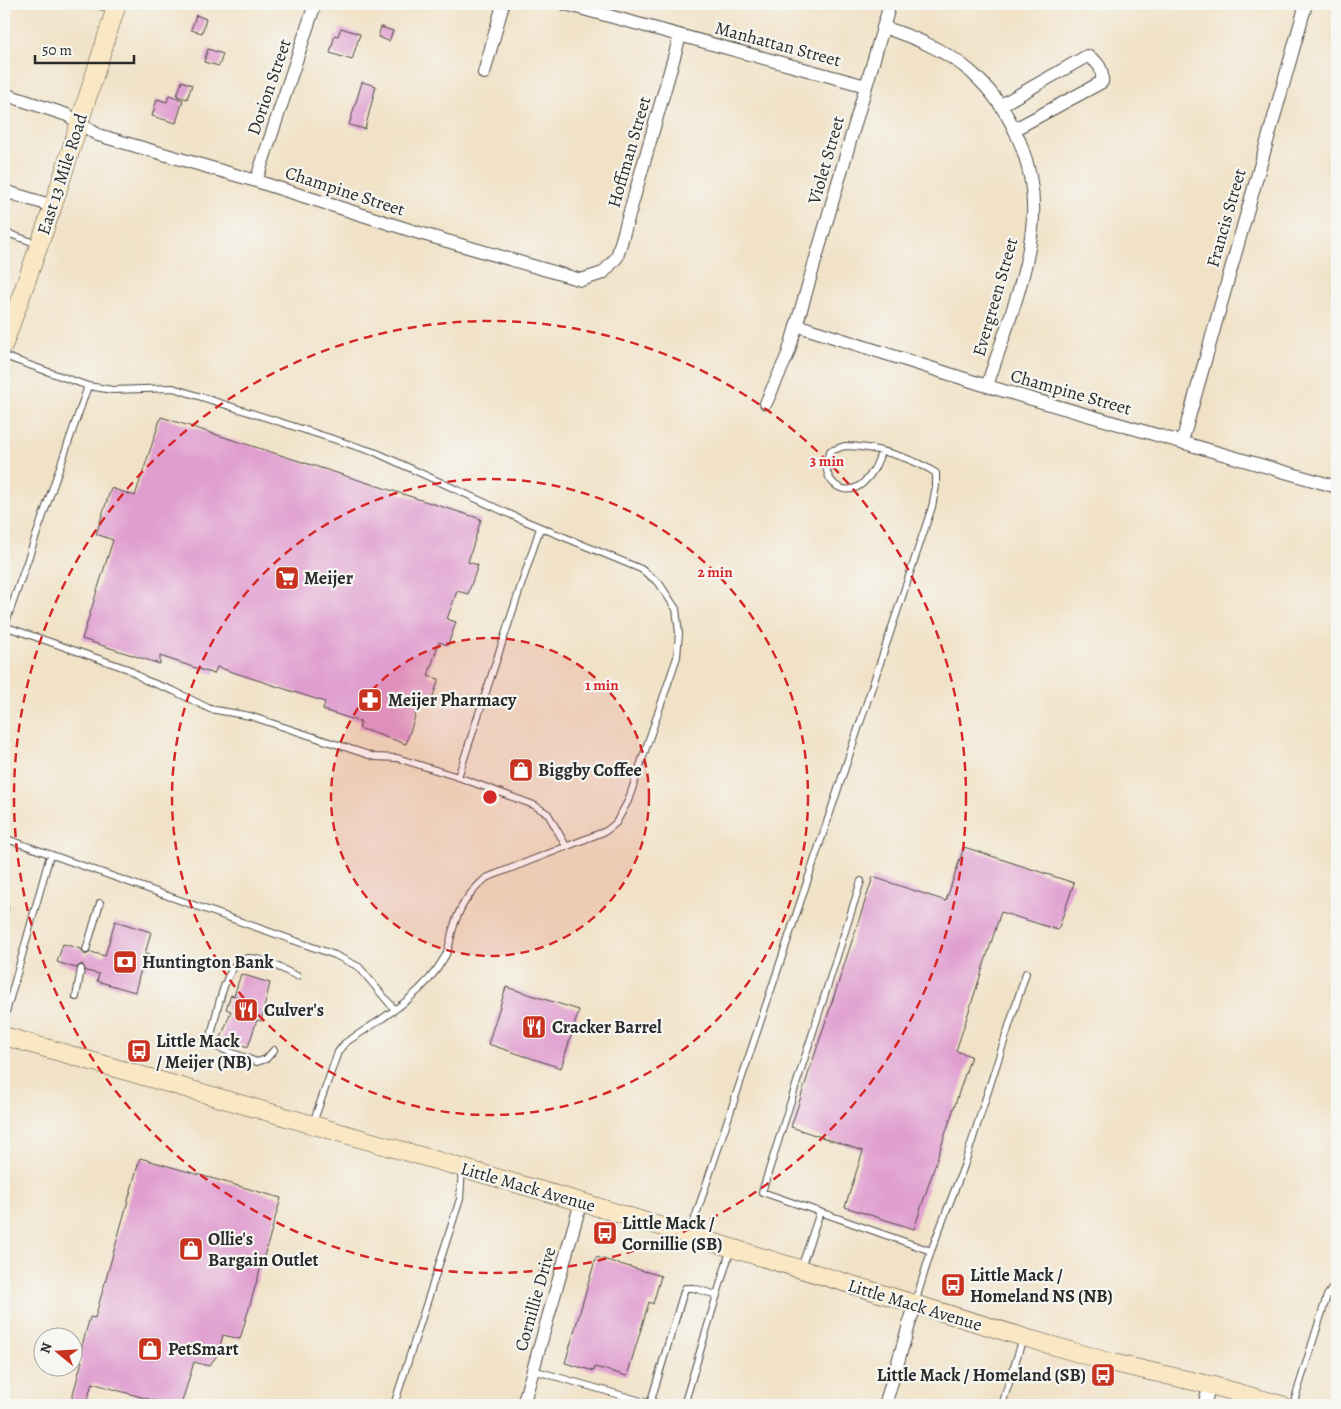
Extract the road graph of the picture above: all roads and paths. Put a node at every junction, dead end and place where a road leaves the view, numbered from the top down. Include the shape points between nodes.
1 (93, 4) edge
2 (315, 4) edge
3 (504, 4) edge
4 (565, 4) edge
5 (890, 4) edge
6 (1306, 4) edge
7 (116, 7) edge
8 (883, 27) junction
9 (680, 36) junction
10 (484, 73) dead end
11 (866, 86) junction
12 (4, 94) edge
13 (1001, 105) junction
14 (80, 122) junction
15 (1015, 129) junction
16 (256, 181) junction
17 (4, 191) edge
18 (53, 206) junction
19 (4, 232) edge
20 (39, 244) junction
21 (604, 273) joint
22 (796, 325) junction
23 (4, 344) edge
24 (4, 356) edge
25 (88, 386) junction
26 (987, 386) junction
27 (766, 403) dead end
28 (1182, 442) junction
29 (881, 452) junction
30 (1337, 487) edge
31 (540, 528) junction
32 (4, 627) edge
33 (458, 777) junction
34 (4, 838) edge
35 (566, 846) junction
36 (50, 854) junction
37 (861, 881) dead end
38 (100, 903) dead end
39 (86, 950) dead end
40 (81, 969) dead end
41 (1026, 973) dead end
42 (297, 976) dead end
43 (76, 996) dead end
44 (394, 1009) junction
45 (4, 1020) edge
46 (4, 1036) edge
47 (274, 1050) dead end
48 (312, 1124) junction
49 (462, 1168) junction
50 (581, 1202) junction
51 (820, 1212) junction
52 (689, 1234) junction
53 (731, 1247) junction
54 (932, 1251) junction
55 (800, 1269) junction
56 (1337, 1285) edge
57 (717, 1295) junction
58 (915, 1305) junction
59 (1023, 1337) junction
60 (533, 1370) junction
61 (1210, 1385) junction
62 (394, 1405) edge
63 (523, 1405) edge
64 (653, 1405) edge
65 (684, 1405) edge
66 (885, 1405) edge
67 (1002, 1405) edge
68 (1204, 1405) edge
69 (1282, 1405) edge
70 (1293, 1405) edge

1 - 7 lane
2 - 16 street, Dorion Street
3 - 10 street
4 - 9 street, Manhattan Street
5 - 8 street, Violet Street
6 - 28 street, Francis Street
7 - 14 main road, East 13 Mile Road
8 - 11 street, Violet Street
8 - 13 street, Evergreen Street via 946,55 970,71
9 - 11 street, Manhattan Street
9 - 21 street, Hoffman Street via 617,257
11 - 22 street, Violet Street
12 - 14 street, Champine Street
13 - 15 street, Evergreen Street
13 - 15 street via 1087,56 1096,60 1103,71 1102,82
14 - 16 street, Champine Street via 98,135
14 - 18 main road, East 13 Mile Road
15 - 26 street, Evergreen Street via 1028,168 1033,198 1032,229 1024,269
16 - 21 street, Champine Street via 574,279 594,278
17 - 18 street
18 - 20 main road, East 13 Mile Road
19 - 20 lane
20 - 23 main road, East 13 Mile Road
22 - 26 street, Champine Street
22 - 27 street, Violet Street via 788,354
24 - 25 lane
25 - 31 lane via 113,390 173,388 377,453
25 - 32 lane
26 - 28 street, Champine Street
28 - 30 street, Champine Street
29 - 29 lane via 844,446 830,452 826,473 833,484 846,489 862,485 874,472
29 - 52 lane via 923,464 936,472 932,507
31 - 33 lane
31 - 35 lane via 641,569 660,583 676,609 680,633 677,657 628,802 616,823 606,831
32 - 33 lane via 128,670 210,709 250,716 360,753 397,758
33 - 35 lane via 534,805 548,814
34 - 36 lane
35 - 44 lane via 486,878 473,890 463,901 441,964 430,980
36 - 44 lane via 334,955 359,967
36 - 45 lane
37 - 51 lane via 762,1192
38 - 39 lane
40 - 43 lane
41 - 54 lane via 964,1166
42 - 47 lane via 262,960 248,958 236,963 227,978 210,1039 214,1046 257,1062 266,1059
44 - 48 lane via 345,1043 338,1052
46 - 48 main road, Little Mack Avenue
48 - 49 main road, Little Mack Avenue
49 - 50 main road, Little Mack Avenue
49 - 62 lane via 460,1199
50 - 52 main road, Little Mack Avenue
50 - 60 street, Cornillie Drive
51 - 54 lane
51 - 55 lane
52 - 53 main road, Little Mack Avenue
53 - 55 main road, Little Mack Avenue
53 - 57 lane
54 - 58 lane
55 - 58 main road, Little Mack Avenue
56 - 70 lane via 1327,1296
57 - 64 lane via 685,1288
57 - 65 lane
58 - 59 main road, Little Mack Avenue
58 - 66 street
59 - 61 main road, Little Mack Avenue via 1109,1362
59 - 67 lane
60 - 63 street, Cornillie Drive
60 - 64 lane
61 - 68 street
61 - 69 main road, Little Mack Avenue

